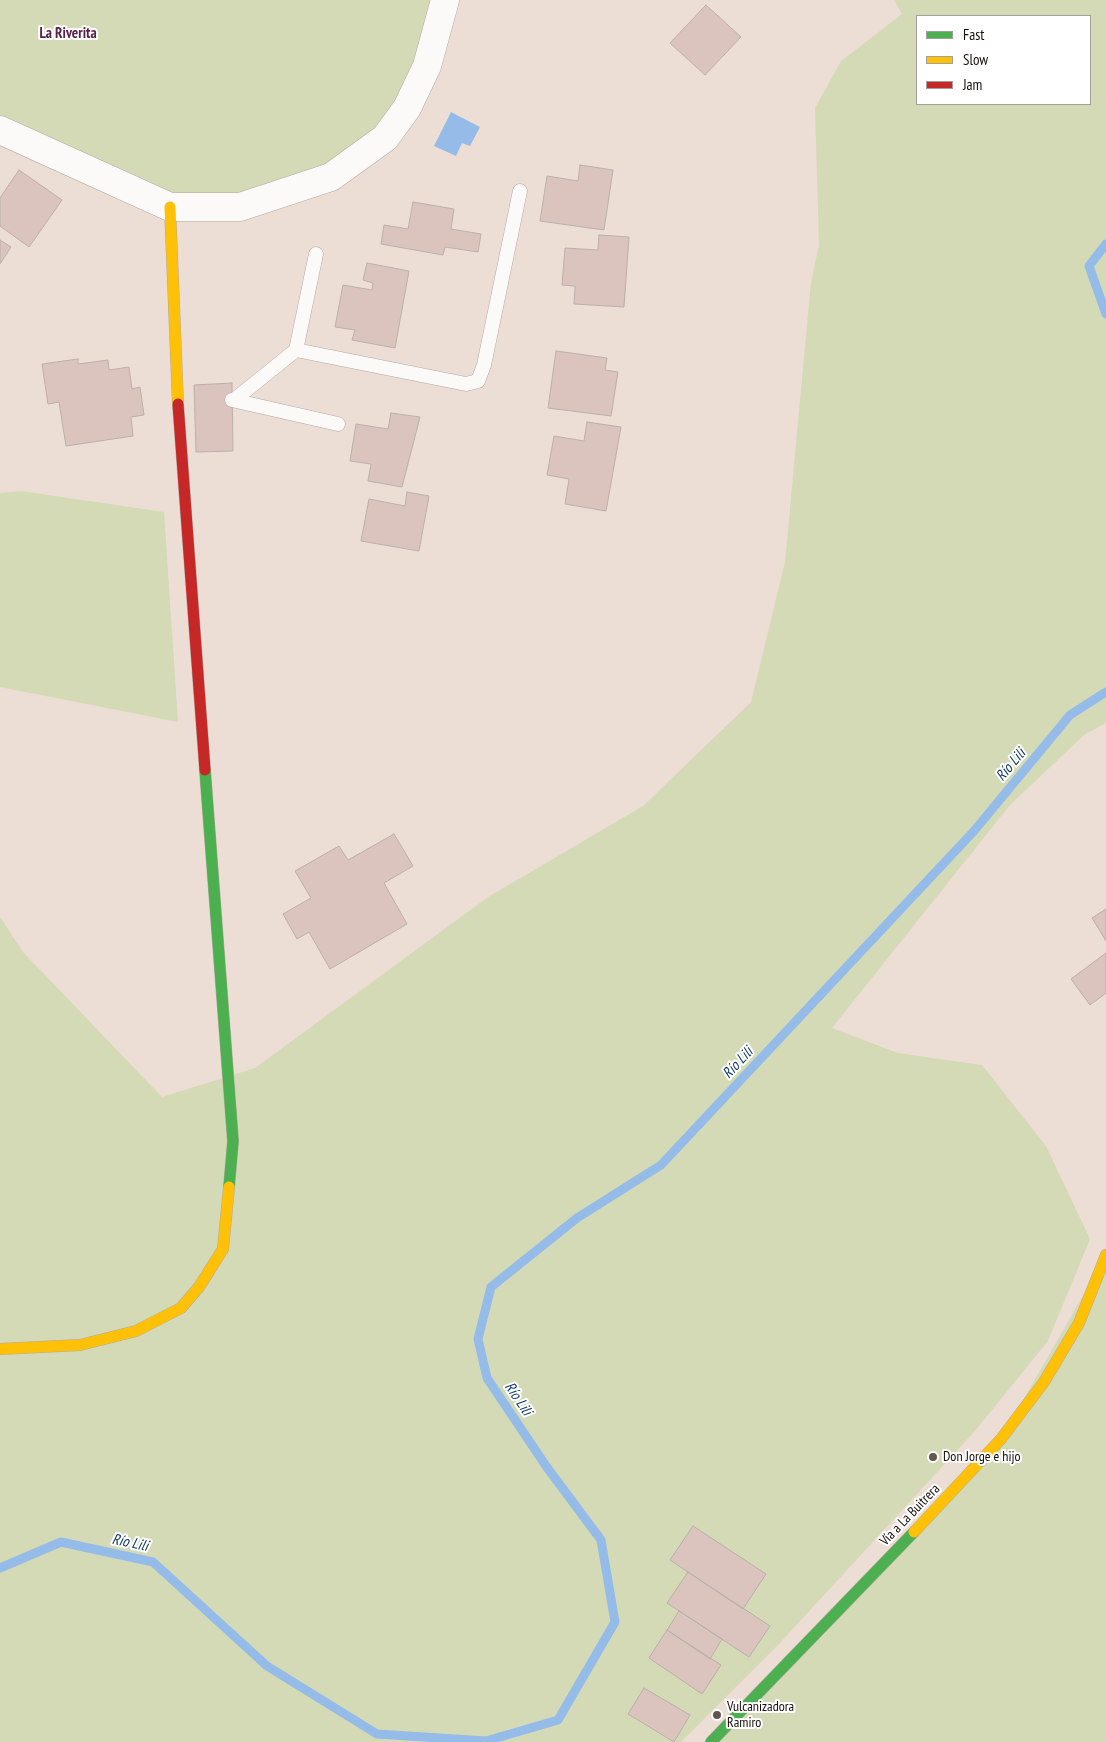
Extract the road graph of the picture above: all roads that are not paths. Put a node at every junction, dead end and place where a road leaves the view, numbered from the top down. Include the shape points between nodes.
1 (445, 0) edge
2 (0, 130) edge
3 (520, 191) dead end
4 (170, 207) junction
5 (316, 254) dead end
6 (296, 350) junction
7 (178, 401) junction
8 (194, 401) dead end
9 (338, 424) dead end
10 (1106, 1254) edge
11 (0, 1349) edge
12 (711, 1742) edge

1 - 4 street via 427,66 407,108 385,138 331,177 240,207
2 - 4 street
3 - 6 lane via 478,381 466,384
4 - 7 street
5 - 6 lane
6 - 9 lane via 233,400
7 - 8 lane
7 - 11 street via 233,1142 223,1249 181,1308 136,1331 80,1345
10 - 12 street, Vía a La Buitrera via 1079,1323 1044,1382 1000,1440

